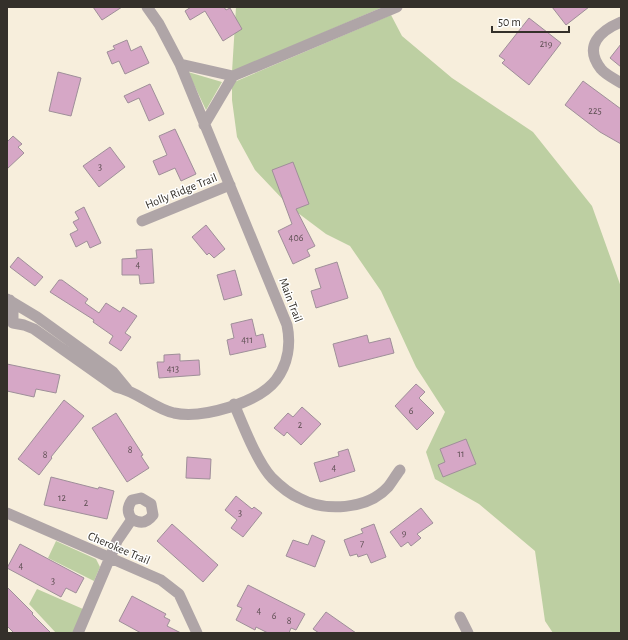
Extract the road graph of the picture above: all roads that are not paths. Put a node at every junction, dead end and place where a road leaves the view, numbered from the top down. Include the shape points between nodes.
1 (147, 7) edge
2 (397, 7) edge
3 (621, 22) edge
4 (180, 64) junction
5 (233, 76) junction
6 (621, 83) edge
7 (204, 125) junction
8 (230, 185) junction
9 (142, 221) dead end
10 (8, 300) edge
11 (10, 324) edge
12 (127, 389) junction
13 (234, 404) junction
14 (400, 470) dead end
15 (7, 513) edge
16 (132, 519) dead end
17 (109, 558) junction
18 (460, 617) dead end
19 (78, 633) edge
20 (197, 633) edge
21 (468, 633) edge

1 - 4 street, Main Trail
2 - 5 street
3 - 6 street via 598,36 594,48 594,58 602,70
4 - 5 street
4 - 7 street, Main Trail
5 - 7 street
7 - 8 street, Main Trail
8 - 9 street, Holly Ridge Trail
8 - 13 street, Main Trail via 283,312 290,337 282,371 275,381 260,393
10 - 11 street, Main Trail via 13,311
10 - 12 street, Main Trail via 37,317 113,372
11 - 12 street, Main Trail via 34,329 116,387
12 - 13 street, Main Trail via 150,403 175,413 211,412
13 - 14 street via 252,446 272,477 299,498 321,506 350,506 370,499 387,488
15 - 17 street, Cherokee Trail
16 - 17 street via 123,530
17 - 19 street
17 - 20 street, Cherokee Trail via 161,580 179,594
18 - 21 street

